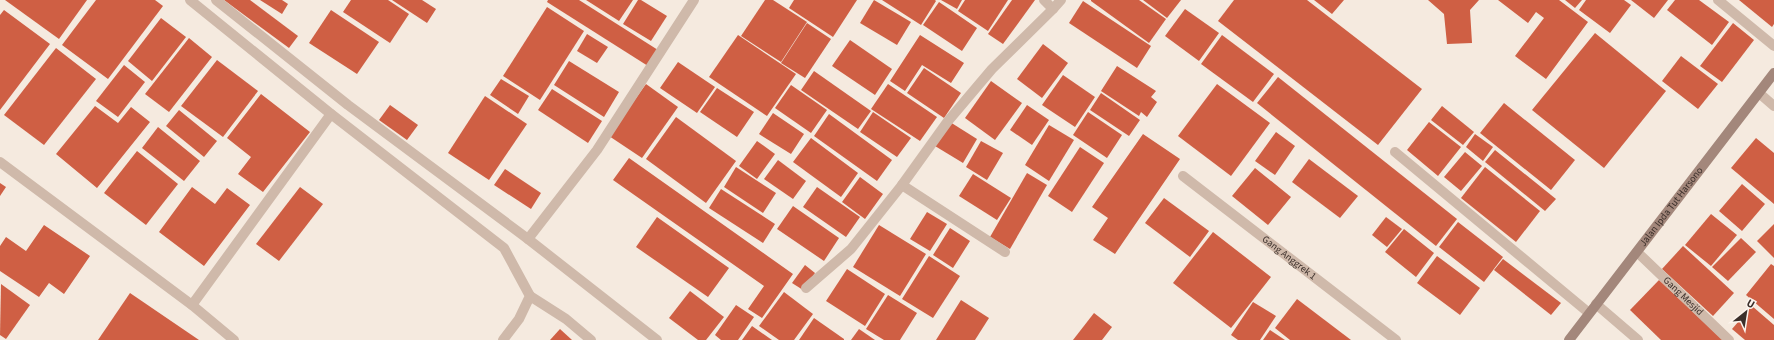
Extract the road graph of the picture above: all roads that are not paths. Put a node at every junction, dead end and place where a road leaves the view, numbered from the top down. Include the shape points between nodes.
1 (190, 0) edge
2 (216, 0) edge
3 (694, 0) edge
4 (1044, 0) edge
5 (1061, 0) edge
6 (1718, 0) edge
7 (1053, 9) junction
8 (1774, 46) edge
9 (1774, 73) edge
10 (1759, 93) junction
11 (1774, 106) edge
12 (331, 114) junction
13 (1395, 152) dead end
14 (0, 162) edge
15 (1183, 176) dead end
16 (902, 185) junction
17 (528, 239) junction
18 (1004, 252) dead end
19 (1637, 252) junction
20 (806, 288) dead end
21 (530, 296) junction
22 (1596, 304) junction
23 (192, 305) junction
24 (1589, 313) junction
25 (234, 340) edge
26 (503, 340) edge
27 (591, 340) edge
28 (657, 340) edge
29 (1396, 340) edge
30 (1569, 340) edge
31 (1638, 340) edge
32 (1729, 340) edge

1 - 12 street
2 - 17 street via 348,105
3 - 17 street via 597,150
4 - 7 street
5 - 7 street
6 - 8 street
7 - 16 street via 1016,43 987,75 948,121
9 - 10 main road, Jalan Ipda Tut Harsono
10 - 11 street
10 - 19 main road, Jalan Ipda Tut Harsono
12 - 21 street via 504,248
12 - 23 street
13 - 24 street
14 - 23 street
15 - 29 street, Gang Anggrek 1
16 - 18 street
16 - 20 street via 851,249
17 - 28 street
19 - 22 main road, Jalan Ipda Tut Harsono
19 - 32 street, Gang Mesjid
21 - 26 street via 519,319
21 - 27 street via 566,319
22 - 24 main road, Jalan Ipda Tut Harsono
22 - 31 street
23 - 25 street
24 - 30 main road, Jalan Ipda Tut Harsono

